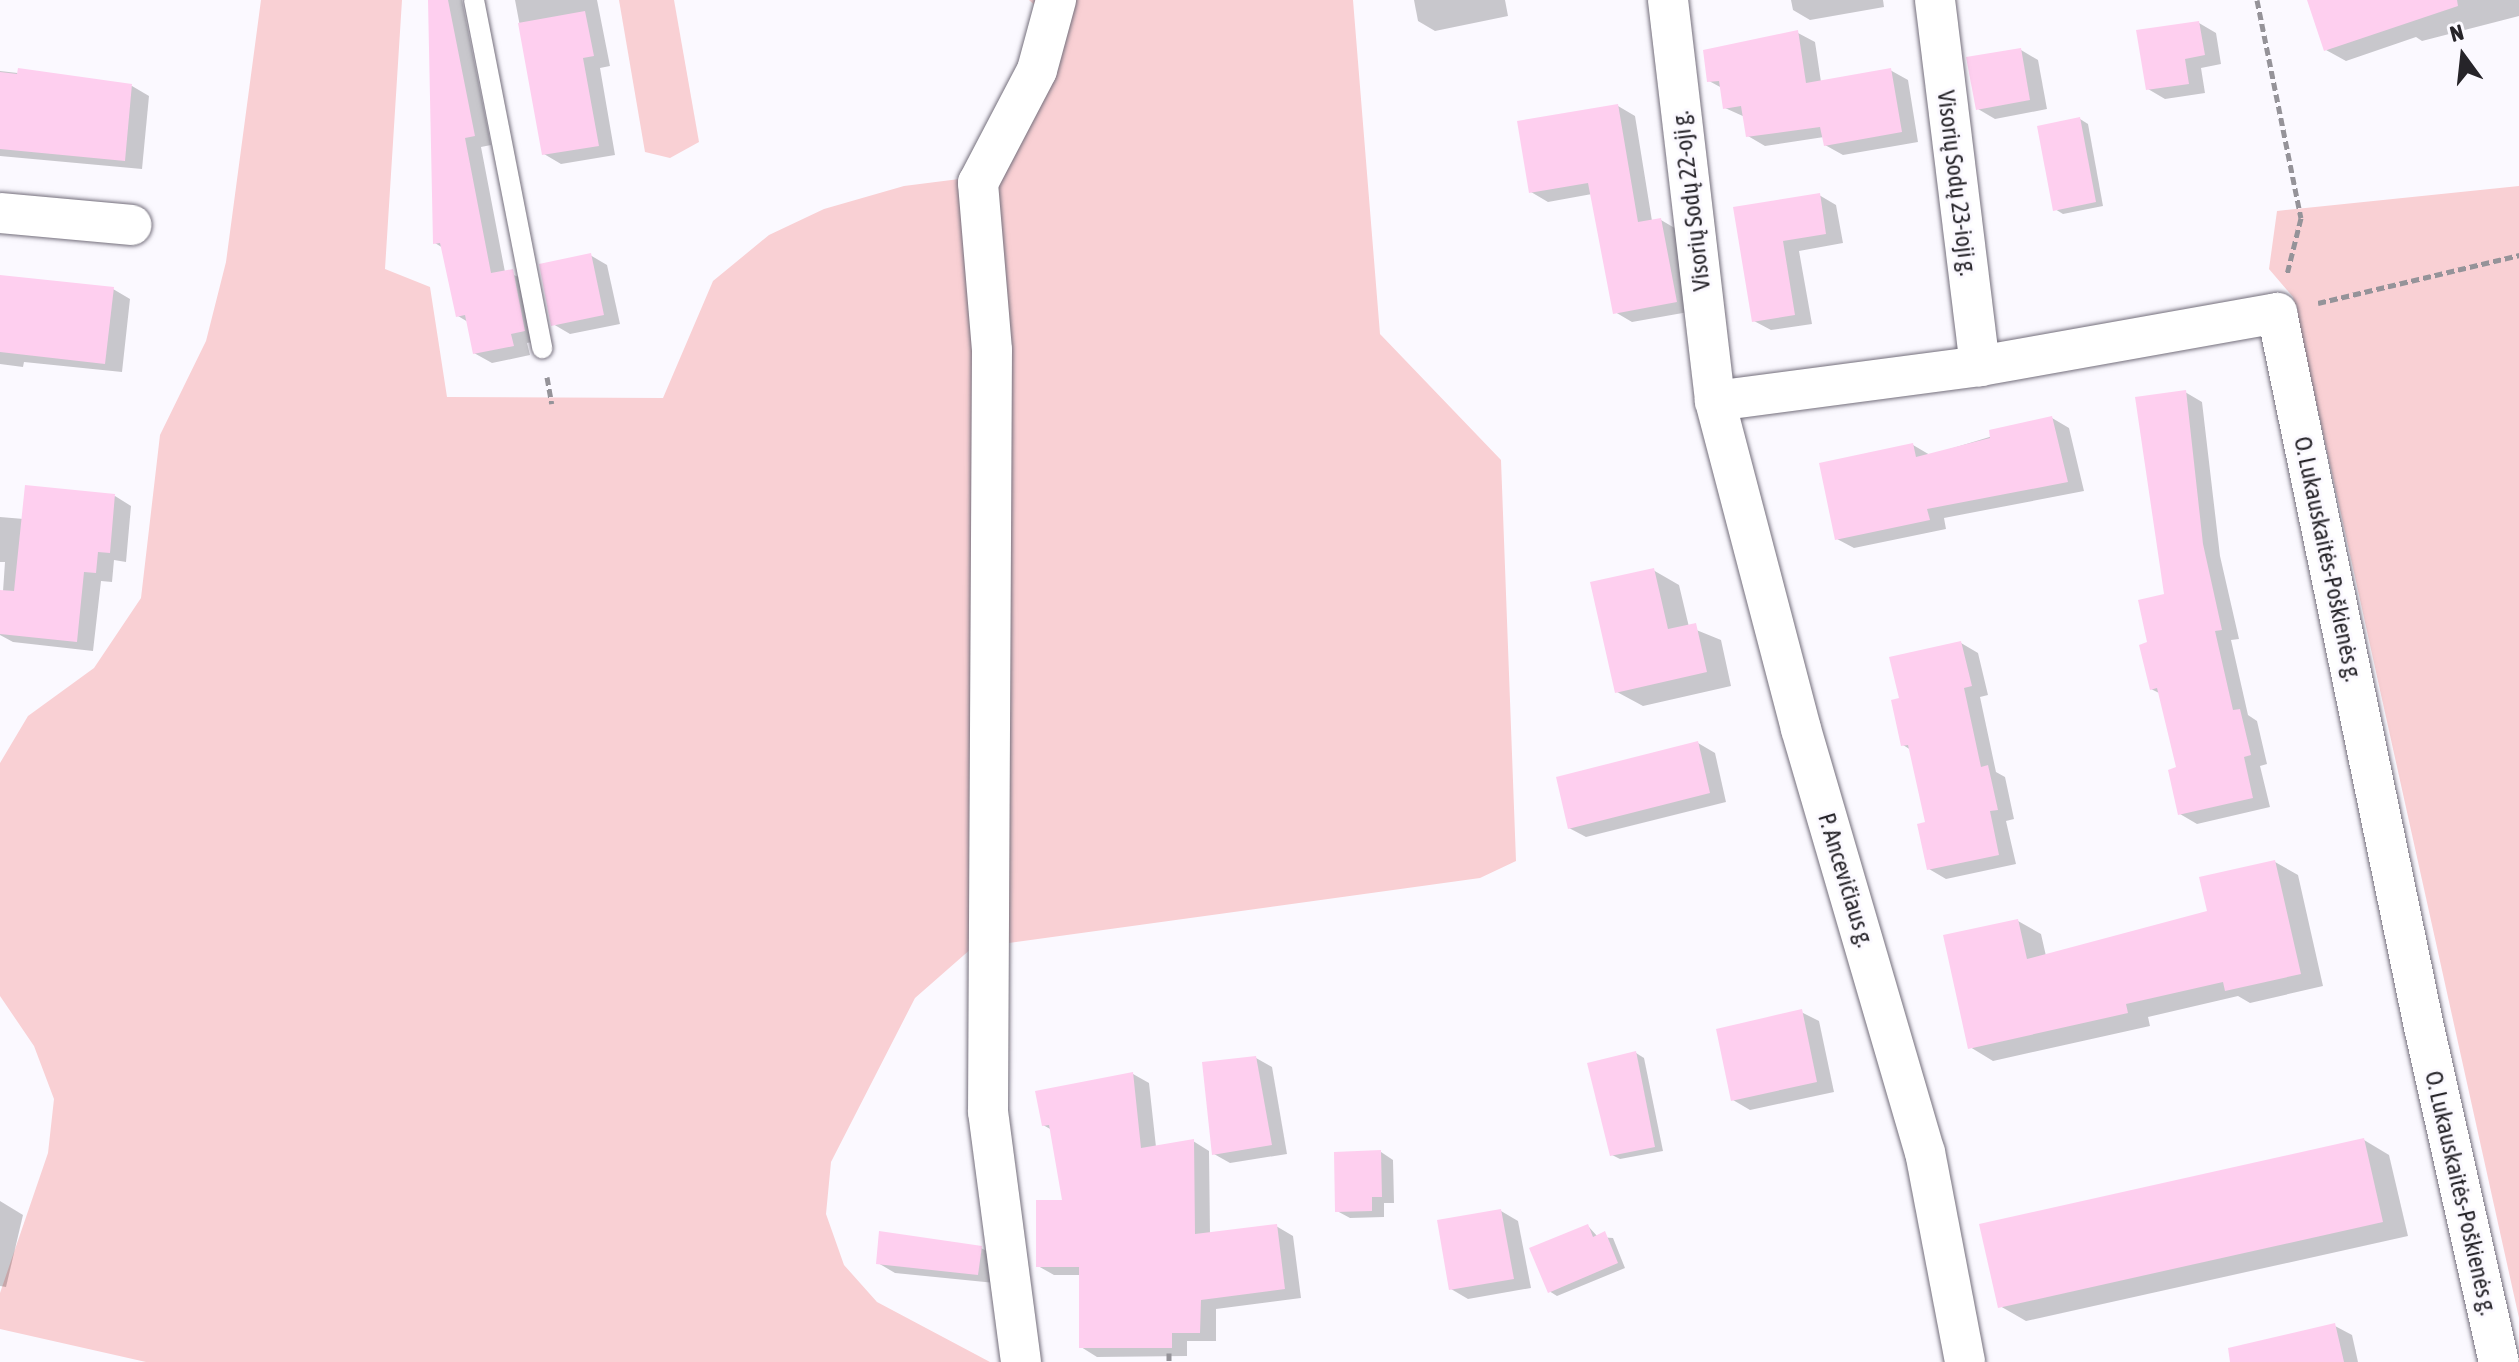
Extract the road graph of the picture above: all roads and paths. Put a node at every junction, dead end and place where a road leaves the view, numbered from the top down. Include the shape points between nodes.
1 (474, 0) edge
2 (1056, 0) edge
3 (1668, 0) edge
4 (1935, 0) edge
5 (2257, 0) edge
6 (0, 213) edge
7 (131, 225) dead end
8 (2519, 255) edge
9 (2277, 313) junction
10 (542, 348) dead end
11 (1980, 366) junction
12 (1715, 401) junction
13 (1169, 1353) dead end
14 (1021, 1362) edge
15 (1169, 1362) edge
16 (1965, 1362) edge
17 (2499, 1362) edge

1 - 10 lane
2 - 14 street via 1037,70 978,183 992,350 988,1112
3 - 12 street, Visorių Sodų 22-oji g.
4 - 11 street, Visorių Sodų 23-ioji g.
5 - 9 path via 2301,218
6 - 7 street
8 - 9 path
9 - 11 street
9 - 17 street, O. Lukauskaitės-Poškienės g. via 2424,1027
11 - 12 street
12 - 16 street, P. Ancevičiaus g. via 1793,703 1925,1152
13 - 15 path

